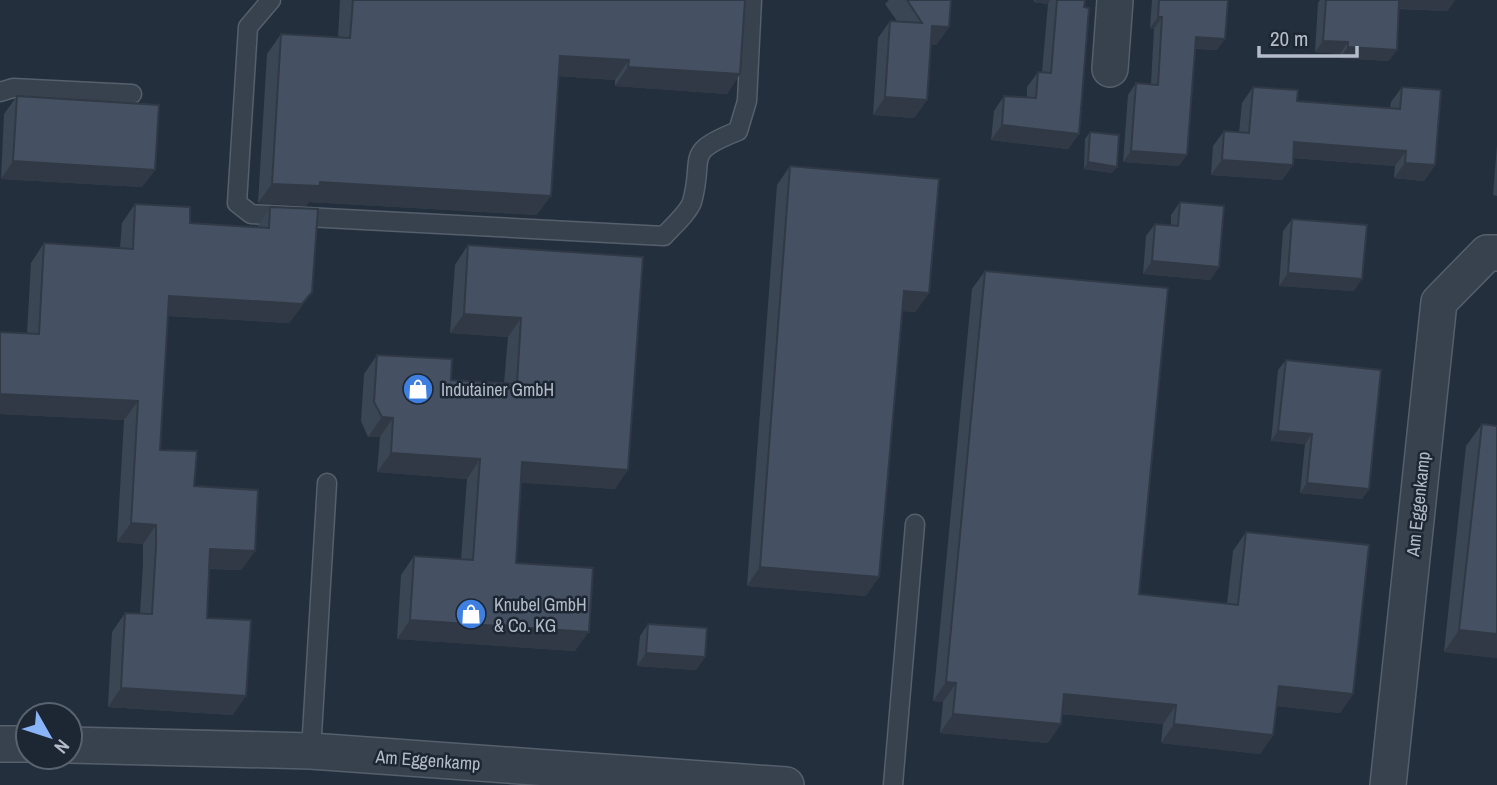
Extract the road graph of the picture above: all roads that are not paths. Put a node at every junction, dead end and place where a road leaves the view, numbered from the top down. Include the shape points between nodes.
1 (271, 0) edge
2 (752, 0) edge
3 (1115, 0) edge
4 (1110, 69) dead end
5 (0, 93) edge
6 (132, 94) dead end
7 (1497, 253) edge
8 (327, 483) dead end
9 (915, 524) dead end
10 (84, 745) edge
11 (311, 751) junction
12 (786, 785) edge
13 (893, 785) edge
14 (1388, 785) edge

1 - 2 lane via 248,27 237,203 251,214 664,236 692,204 696,159 709,143 738,131 747,101
3 - 4 street
5 - 6 lane via 13,88
7 - 14 street, Am Eggenkamp via 1487,253 1440,303
8 - 11 lane
9 - 13 lane
10 - 11 street, Am Eggenkamp
11 - 12 street, Am Eggenkamp

